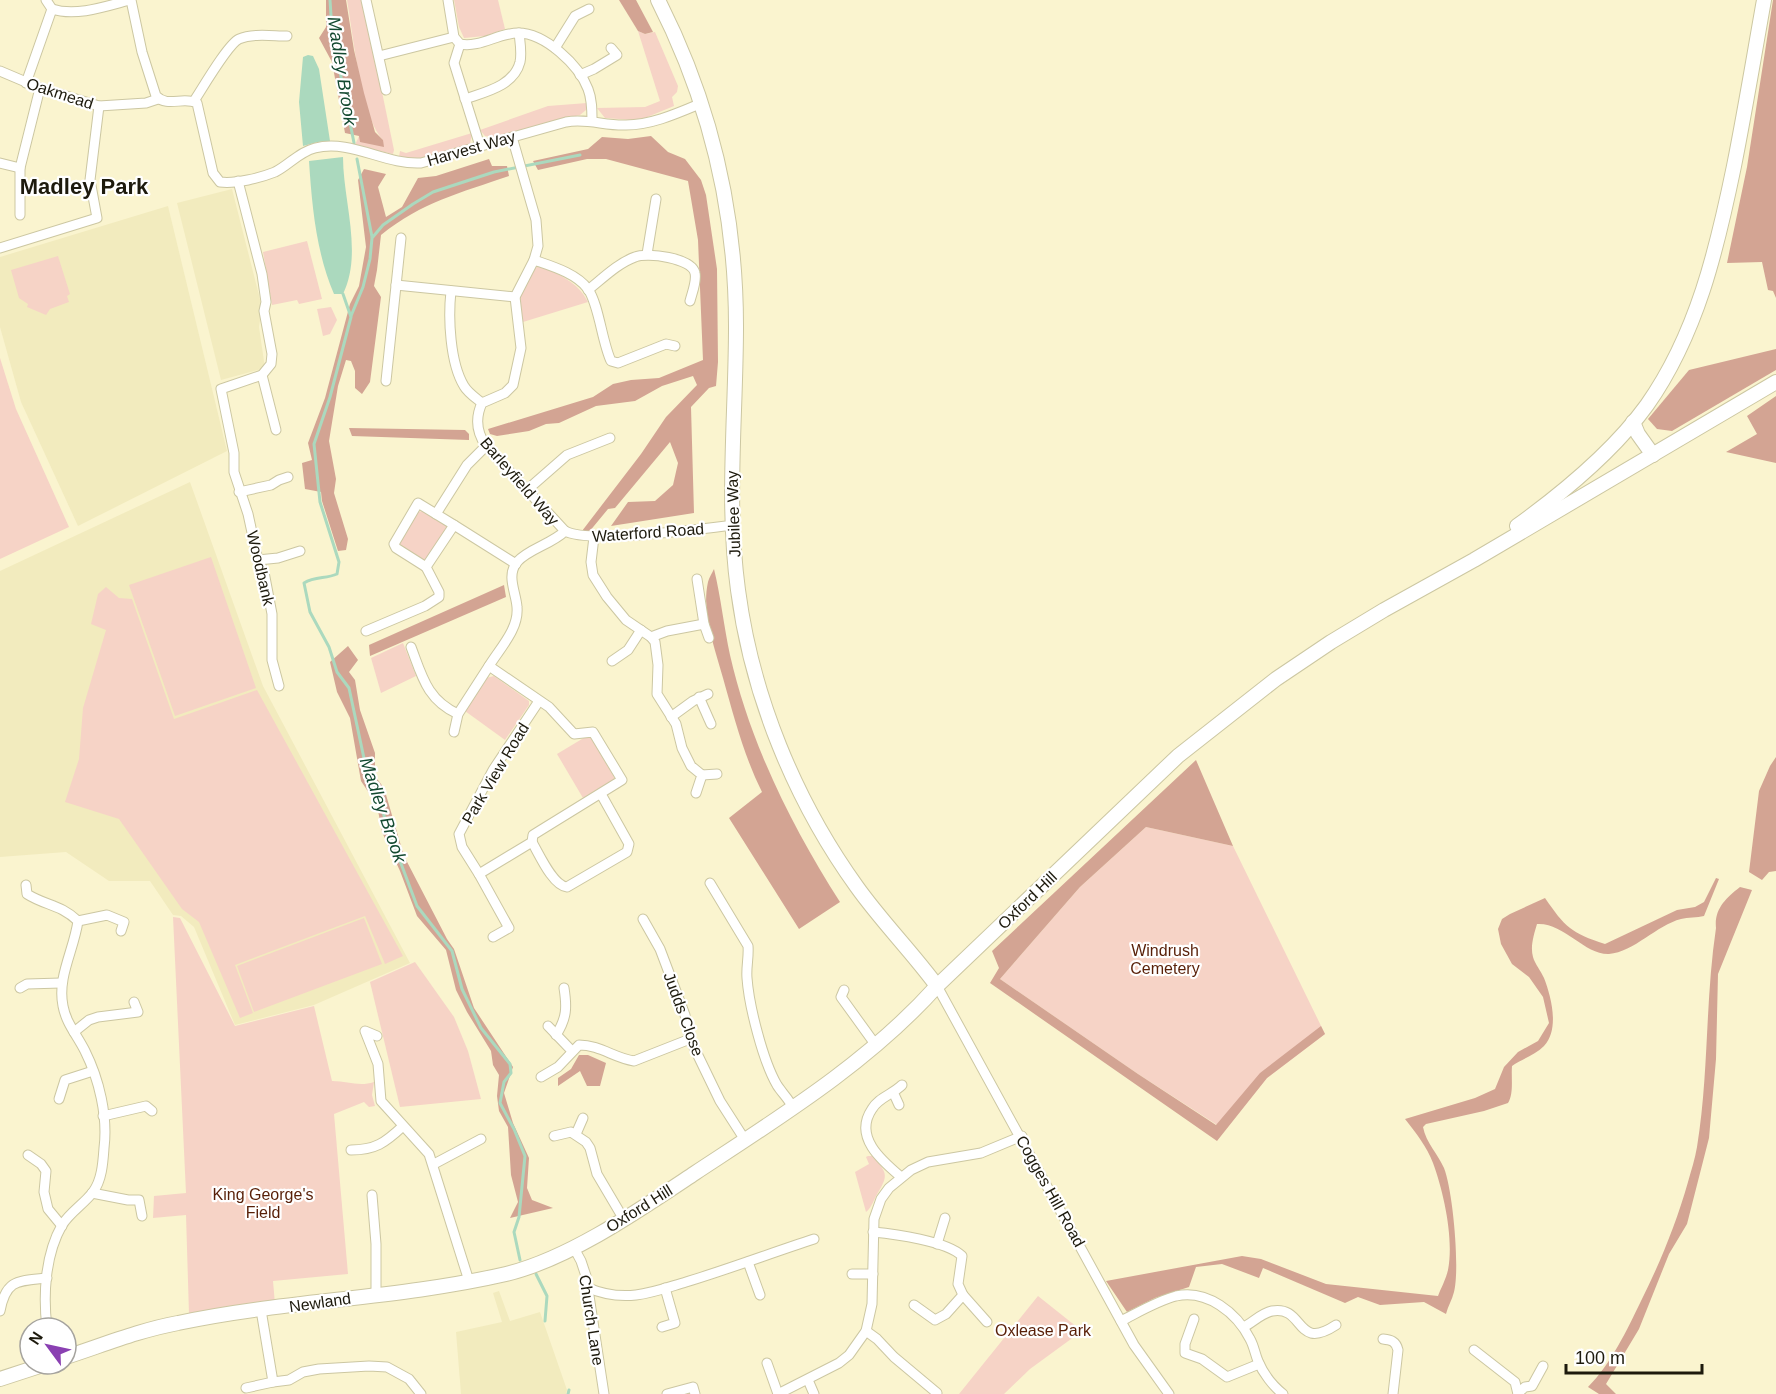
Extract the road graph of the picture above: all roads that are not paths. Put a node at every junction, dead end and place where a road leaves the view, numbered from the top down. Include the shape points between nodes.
1 (46, 0) edge
2 (131, 0) edge
3 (366, 0) edge
4 (448, 0) edge
5 (658, 0) edge
6 (1764, 0) edge
7 (52, 9) junction
8 (589, 9) dead end
9 (519, 33) junction
10 (287, 36) dead end
11 (457, 41) junction
12 (555, 48) junction
13 (611, 48) dead end
14 (379, 56) junction
15 (0, 71) edge
16 (580, 75) junction
17 (26, 83) junction
18 (40, 88) junction
19 (386, 90) dead end
20 (158, 99) junction
21 (465, 99) junction
22 (194, 101) junction
23 (702, 103) junction
24 (99, 106) junction
25 (592, 121) junction
26 (512, 137) junction
27 (480, 146) junction
28 (0, 163) edge
29 (20, 168) junction
30 (238, 181) junction
31 (656, 199) dead end
32 (20, 215) dead end
33 (401, 237) dead end
34 (0, 248) edge
35 (647, 254) junction
36 (534, 260) junction
37 (396, 285) junction
38 (588, 290) junction
39 (451, 291) junction
40 (514, 297) junction
41 (690, 301) dead end
42 (675, 346) dead end
43 (262, 375) junction
44 (386, 381) dead end
45 (1776, 382) edge
46 (482, 403) junction
47 (1633, 422) junction
48 (276, 430) dead end
49 (610, 438) dead end
50 (486, 446) junction
51 (1653, 455) junction
52 (288, 477) dead end
53 (527, 490) junction
54 (239, 492) junction
55 (436, 514) junction
56 (454, 525) junction
57 (733, 525) junction
58 (564, 531) junction
59 (594, 537) junction
60 (1494, 548) junction
61 (300, 551) dead end
62 (258, 560) junction
63 (516, 564) junction
64 (426, 567) junction
65 (697, 579) dead end
66 (704, 624) junction
67 (641, 630) junction
68 (366, 631) dead end
69 (651, 637) junction
70 (709, 638) dead end
71 (411, 647) dead end
72 (612, 661) dead end
73 (489, 666) junction
74 (279, 686) dead end
75 (539, 701) junction
76 (458, 714) junction
77 (671, 717) junction
78 (711, 724) dead end
79 (454, 732) dead end
80 (717, 774) dead end
81 (702, 775) junction
82 (696, 793) dead end
83 (601, 794) junction
84 (532, 842) junction
85 (479, 874) junction
86 (711, 883) dead end
87 (24, 893) dead end
88 (135, 918) dead end
89 (643, 919) dead end
90 (78, 921) junction
91 (493, 937) dead end
92 (19, 975) dead end
93 (61, 983) junction
94 (938, 986) junction
95 (564, 988) dead end
96 (843, 990) dead end
97 (134, 1002) dead end
98 (548, 1026) dead end
99 (74, 1032) junction
100 (556, 1035) junction
101 (376, 1036) dead end
102 (690, 1039) junction
103 (876, 1044) junction
104 (572, 1051) junction
105 (93, 1071) junction
106 (541, 1077) dead end
107 (902, 1085) dead end
108 (894, 1094) junction
109 (59, 1099) dead end
110 (148, 1105) dead end
111 (899, 1105) dead end
112 (793, 1108) junction
113 (103, 1116) junction
114 (583, 1118) dead end
115 (402, 1126) junction
116 (576, 1134) junction
117 (554, 1136) dead end
118 (1022, 1136) junction
119 (481, 1139) dead end
120 (745, 1140) junction
121 (351, 1150) dead end
122 (28, 1155) dead end
123 (434, 1164) junction
124 (901, 1177) junction
125 (92, 1193) junction
126 (372, 1195) dead end
127 (142, 1216) dead end
128 (623, 1218) junction
129 (945, 1218) dead end
130 (62, 1226) junction
131 (873, 1232) junction
132 (814, 1239) dead end
133 (937, 1244) junction
134 (574, 1248) junction
135 (748, 1262) junction
136 (852, 1274) dead end
137 (873, 1274) junction
138 (46, 1278) junction
139 (469, 1281) junction
140 (586, 1287) junction
141 (665, 1288) junction
142 (760, 1294) dead end
143 (376, 1295) junction
144 (963, 1295) junction
145 (914, 1305) dead end
146 (261, 1310) junction
147 (0, 1311) edge
148 (47, 1316) edge
149 (1194, 1319) dead end
150 (1121, 1321) junction
151 (987, 1323) dead end
152 (1336, 1324) dead end
153 (662, 1327) dead end
154 (1244, 1327) junction
155 (866, 1330) junction
156 (1383, 1339) dead end
157 (1474, 1350) dead end
158 (78, 1353) edge
159 (767, 1363) dead end
160 (1259, 1364) junction
161 (1543, 1366) dead end
162 (18, 1373) edge
163 (693, 1376) dead end
164 (0, 1379) edge
165 (808, 1380) junction
166 (273, 1382) junction
167 (246, 1388) edge
168 (694, 1391) edge
169 (937, 1393) edge
170 (1518, 1393) edge
171 (421, 1394) edge
172 (604, 1394) edge
173 (667, 1394) edge
174 (778, 1394) edge
175 (814, 1394) edge
176 (1169, 1394) edge
177 (1283, 1394) edge
178 (1394, 1394) edge

1 - 7 street
2 - 7 street via 83,11
2 - 20 street via 142,52
3 - 14 street
4 - 11 street
5 - 23 main road, Jubilee Way
6 - 47 main road via 1710,267 1674,357 1658,388
7 - 17 street
8 - 12 street via 575,16
9 - 11 street via 471,45
9 - 12 street
9 - 21 street via 520,60 516,72 494,89
10 - 22 street via 239,39
11 - 14 street
11 - 21 street via 454,63
12 - 16 street
13 - 16 street via 617,55
14 - 19 street
15 - 17 street, Oakmead
16 - 25 street via 590,95
17 - 18 street, Oakmead
18 - 24 street, Oakmead
18 - 29 street
20 - 22 street
20 - 24 street, Oakmead
21 - 27 street
22 - 30 street via 199,106 215,177 220,182
23 - 25 street, Harvest Way via 642,124
23 - 57 main road, Jubilee Way via 721,176 734,265
24 - 34 street via 90,180 97,218
25 - 26 street, Harvest Way via 576,120
26 - 27 street, Harvest Way
26 - 36 street via 537,228
27 - 30 street, Harvest Way via 414,163 323,147 301,154 275,171
28 - 29 street
29 - 32 street
30 - 43 street via 266,302 272,364
31 - 35 street
33 - 37 street
35 - 38 street via 628,260
35 - 41 street via 692,267 696,276
36 - 38 street via 576,279
36 - 40 street
37 - 39 street
37 - 44 street
38 - 42 street via 611,361 618,363 666,344
39 - 40 street
39 - 46 street via 449,322 456,362 464,386
40 - 46 street via 521,348 513,385
43 - 48 street
43 - 54 street, Woodbank via 222,389
45 - 51 main road
46 - 50 street, Barleyfield Way via 478,431
47 - 51 main road
47 - 60 main road via 1576,479
49 - 53 street via 567,455
50 - 53 street, Barleyfield Way
50 - 55 street via 467,465
51 - 60 main road
52 - 54 street
53 - 58 street, Barleyfield Way
54 - 62 street, Woodbank
55 - 56 street
55 - 64 street via 418,503 394,544
56 - 63 street
56 - 64 street
57 - 59 street, Waterford Road
57 - 94 main road, Jubilee Way via 738,591 749,646 769,717 791,771 855,885
58 - 59 street, Waterford Road
58 - 63 street
59 - 67 street via 591,562 596,581 626,620
60 - 94 main road, Oxford Hill via 1331,642 1276,679 1178,756
61 - 62 street
62 - 74 street, Woodbank via 272,614 272,660
63 - 73 street via 512,579 517,621
64 - 68 street via 439,597
65 - 66 street
66 - 69 street
66 - 70 street
67 - 69 street
67 - 72 street via 628,650
69 - 77 street via 657,653 657,694
71 - 76 street via 433,697
73 - 75 street
73 - 76 street
75 - 83 street via 558,714 574,734 593,732 622,780
75 - 85 street, Park View Road via 493,770 459,834 462,847
76 - 79 street
77 - 78 street via 704,695
77 - 81 street via 686,757
80 - 81 street
81 - 82 street
83 - 84 street via 533,835
83 - 84 street via 629,844 627,852 563,887
84 - 85 street
85 - 91 street via 512,926
86 - 112 street via 748,946 750,1005 773,1076
87 - 90 street via 66,910
88 - 90 street via 122,927 107,915
89 - 102 street, Judds Close via 660,949
90 - 93 street
92 - 93 street via 23,986
93 - 99 street via 64,1010
94 - 103 main road, Oxford Hill
94 - 118 street, Cogges Hill Road
95 - 100 street via 568,1008
96 - 103 street via 841,997
97 - 99 street via 138,1012 98,1017
98 - 100 street
99 - 105 street
100 - 104 street
101 - 115 street via 365,1031 378,1064 381,1101
102 - 104 street via 634,1061 589,1045 579,1045
102 - 120 street, Judds Close via 720,1101
103 - 112 main road, Oxford Hill
104 - 106 street via 558,1067
105 - 109 street via 65,1080
105 - 113 street
107 - 108 street
108 - 111 street
108 - 124 street via 871,1109 867,1135 871,1148
110 - 113 street
112 - 120 main road, Oxford Hill
113 - 125 street via 105,1147 98,1183
114 - 116 street
115 - 121 street via 376,1146
115 - 123 street
116 - 117 street
116 - 128 street via 590,1148 597,1174
118 - 124 street via 981,1153 933,1160
118 - 150 street, Cogges Hill Road
119 - 123 street
120 - 128 main road, Oxford Hill
122 - 130 street via 45,1171 48,1209
123 - 139 street
124 - 131 street via 876,1208
125 - 127 street via 139,1200
125 - 130 street
126 - 143 street
128 - 134 main road, Oxford Hill
129 - 133 street
130 - 138 street via 52,1248
131 - 133 street
131 - 137 street
132 - 135 street
133 - 144 street via 962,1256 958,1284
134 - 139 main road, Newland via 507,1274
134 - 140 street, Church Lane via 584,1269
135 - 141 street
135 - 142 street
136 - 137 street
137 - 155 street
138 - 147 street via 14,1283 7,1288
138 - 148 street
139 - 143 main road, Newland
140 - 141 street via 600,1293 635,1295
140 - 172 street, Church Lane
141 - 153 street via 675,1323
143 - 146 main road, Newland
144 - 145 street via 935,1320
144 - 151 street
146 - 158 main road, Newland via 177,1323
146 - 166 street
149 - 160 street via 1185,1353 1202,1359 1227,1377
150 - 154 street via 1184,1295 1210,1299
150 - 176 street, Cogges Hill Road
152 - 154 street via 1323,1334 1315,1334 1302,1328 1292,1315 1278,1310 1266,1312
154 - 160 street
155 - 165 street via 849,1355
155 - 169 street
156 - 178 street via 1392,1340 1398,1350
157 - 170 street via 1515,1382
159 - 174 street
160 - 177 street
161 - 170 street via 1532,1386
162 - 164 main road
163 - 168 street
165 - 174 street
165 - 175 street
166 - 167 street
166 - 171 street via 289,1380 303,1371 387,1367 409,1378
168 - 173 street

